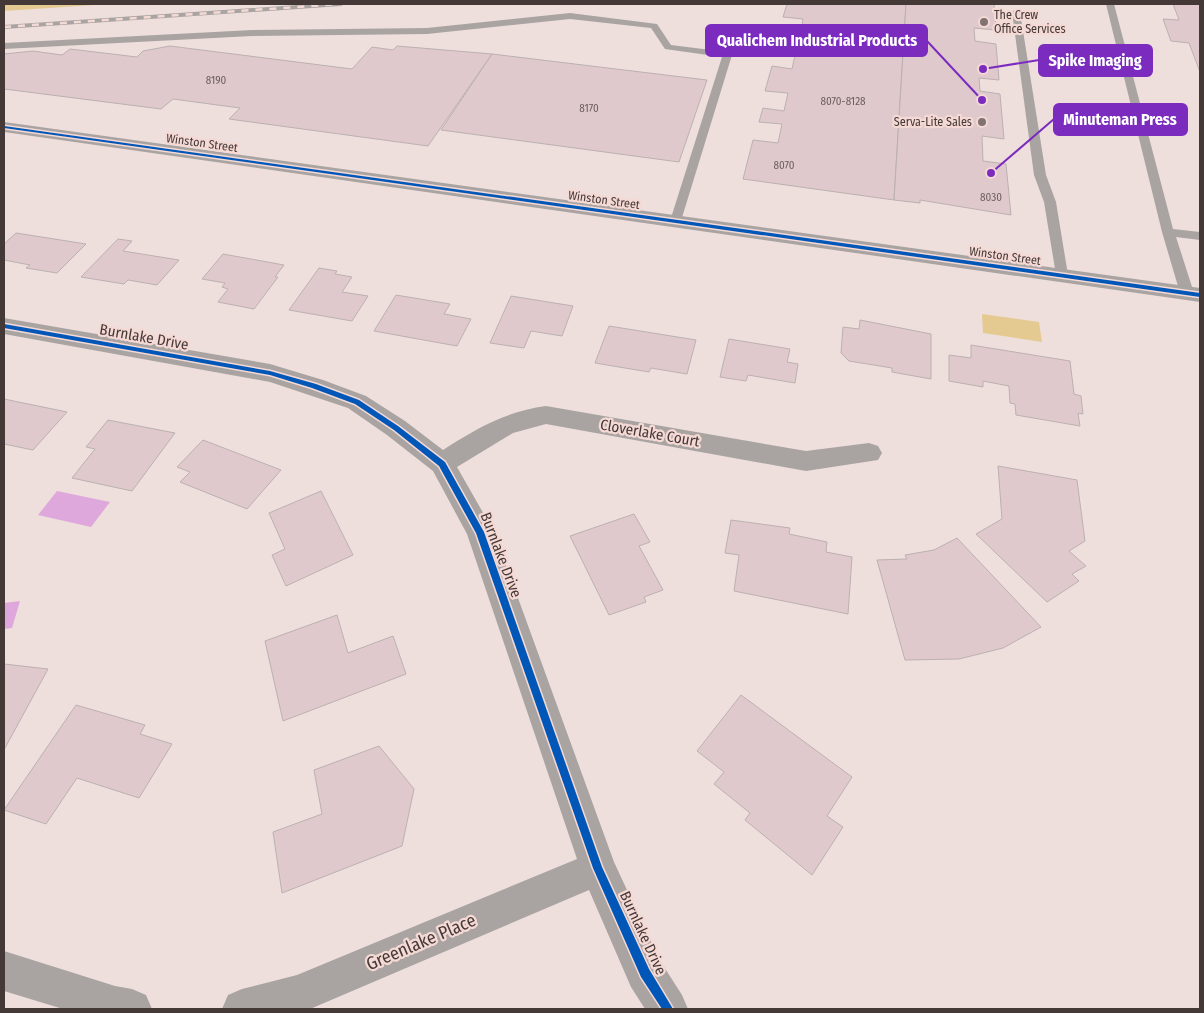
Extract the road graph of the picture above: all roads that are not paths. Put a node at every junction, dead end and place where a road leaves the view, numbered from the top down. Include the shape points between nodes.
1 (1110, 4) edge
2 (1016, 12) dead end
3 (4, 46) edge
4 (4, 127) edge
5 (676, 221) junction
6 (1168, 232) junction
7 (1200, 236) edge
8 (1062, 275) junction
9 (1193, 294) edge
10 (4, 326) edge
11 (870, 453) dead end
12 (442, 464) junction
13 (598, 868) junction
14 (4, 971) edge
15 (132, 1009) edge
16 (242, 1009) edge
17 (668, 1009) edge

1 - 6 lane
2 - 8 lane via 1040,175 1050,202
3 - 5 lane via 252,33 427,31 570,16 654,26 668,47 726,55
4 - 5 street, Winston Street
5 - 8 street, Winston Street
6 - 7 lane
6 - 9 lane
8 - 9 street, Winston Street
10 - 12 street, Burnlake Drive via 270,373 314,386 357,402
11 - 12 street, Cloverlake Court via 806,461 546,415 514,421
12 - 13 street, Burnlake Drive via 480,532
13 - 16 street, Greenlake Place via 297,995
13 - 17 street, Burnlake Drive via 645,973
14 - 15 street

